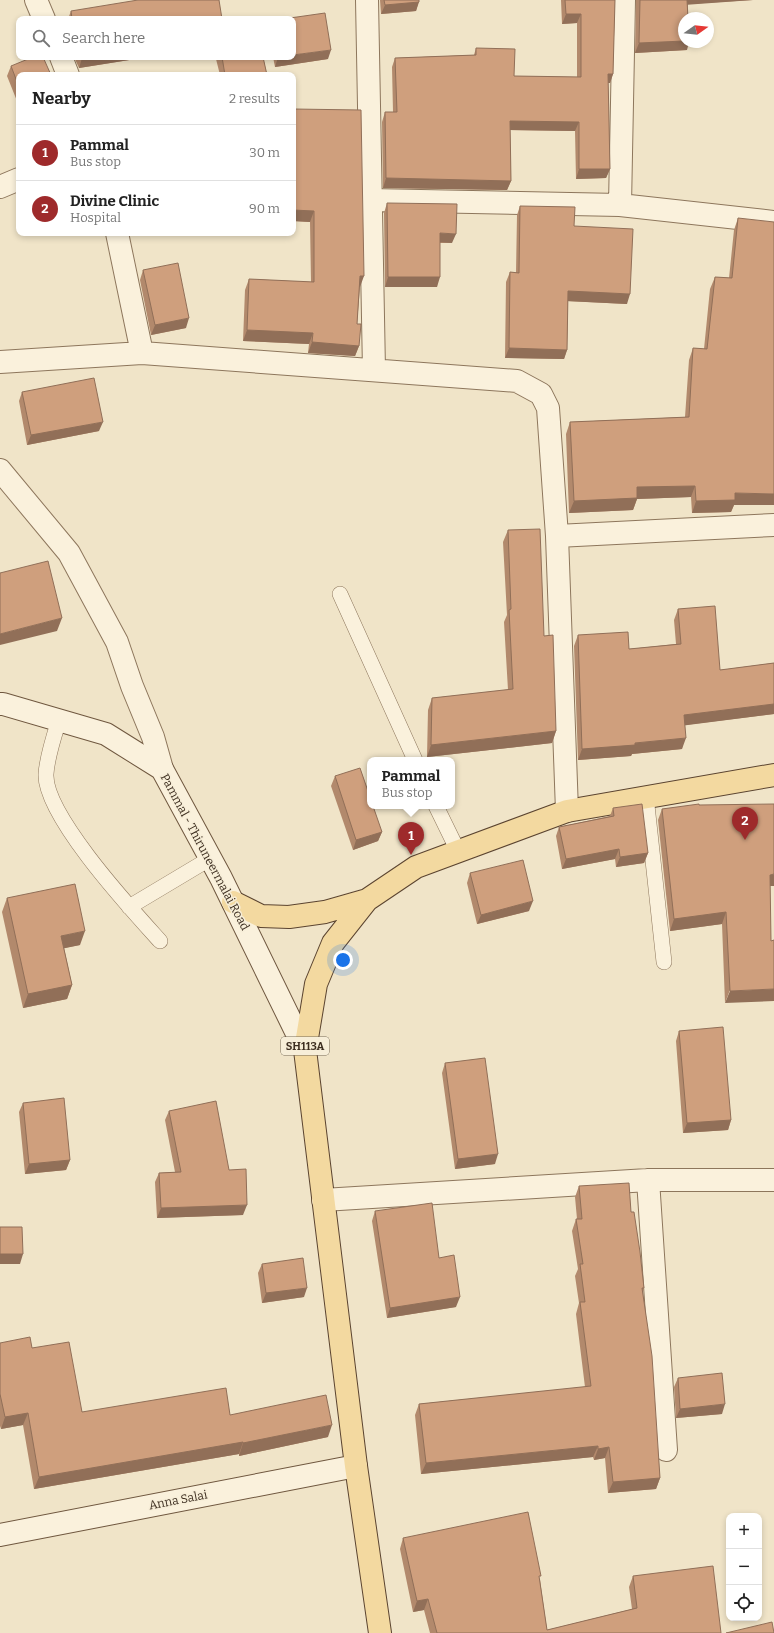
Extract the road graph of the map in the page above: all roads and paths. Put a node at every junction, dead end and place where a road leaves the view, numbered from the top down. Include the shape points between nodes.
1 (36, 0) edge
2 (367, 0) edge
3 (624, 0) edge
4 (43, 16) edge
5 (62, 60) edge
6 (67, 72) edge
7 (16, 180) edge
8 (0, 187) edge
9 (370, 200) junction
10 (620, 205) junction
11 (774, 222) edge
12 (118, 236) edge
13 (142, 353) junction
14 (0, 362) edge
15 (374, 370) junction
16 (0, 470) edge
17 (774, 524) edge
18 (557, 536) junction
19 (340, 594) dead end
20 (0, 704) edge
21 (59, 720) junction
22 (414, 757) edge
23 (162, 769) junction
24 (774, 775) edge
25 (646, 796) junction
26 (437, 809) edge
27 (567, 811) junction
28 (458, 851) junction
29 (211, 858) junction
30 (367, 900) junction
31 (233, 902) junction
32 (129, 907) junction
33 (160, 941) dead end
34 (664, 962) dead end
35 (304, 1050) junction
36 (648, 1180) junction
37 (774, 1180) edge
38 (323, 1200) junction
39 (666, 1450) dead end
40 (356, 1466) junction
41 (0, 1535) edge
42 (380, 1633) edge

1 - 4 street
2 - 9 street
3 - 10 street
5 - 6 street
7 - 8 street
9 - 10 street
9 - 15 street
10 - 11 street
12 - 13 street
13 - 14 street
13 - 15 street
15 - 18 street via 517,381 541,394 548,408
16 - 23 street via 70,553 117,642 153,737
17 - 18 street
18 - 27 street
19 - 22 lane
20 - 21 street, Pammal - Thiruneermalai Road
21 - 23 street, Pammal - Thiruneermalai Road via 106,734
21 - 32 lane via 46,774 48,791 69,828
23 - 29 street, Pammal - Thiruneermalai Road
24 - 25 main road, SH113A
25 - 27 main road, SH113A
25 - 34 lane
26 - 28 lane
27 - 28 main road, SH113A
28 - 30 main road, SH113A via 416,867
29 - 31 street, Pammal - Thiruneermalai Road
29 - 32 lane
30 - 31 main road via 325,912 289,917 261,916
30 - 35 main road, SH113A via 333,944 316,984
31 - 35 street, Pammal - Thiruneermalai Road
32 - 33 lane
35 - 38 main road, SH113A
36 - 37 street
36 - 38 street
36 - 39 street
38 - 40 main road, SH113A
40 - 41 street, Anna Salai
40 - 42 main road, SH113A

